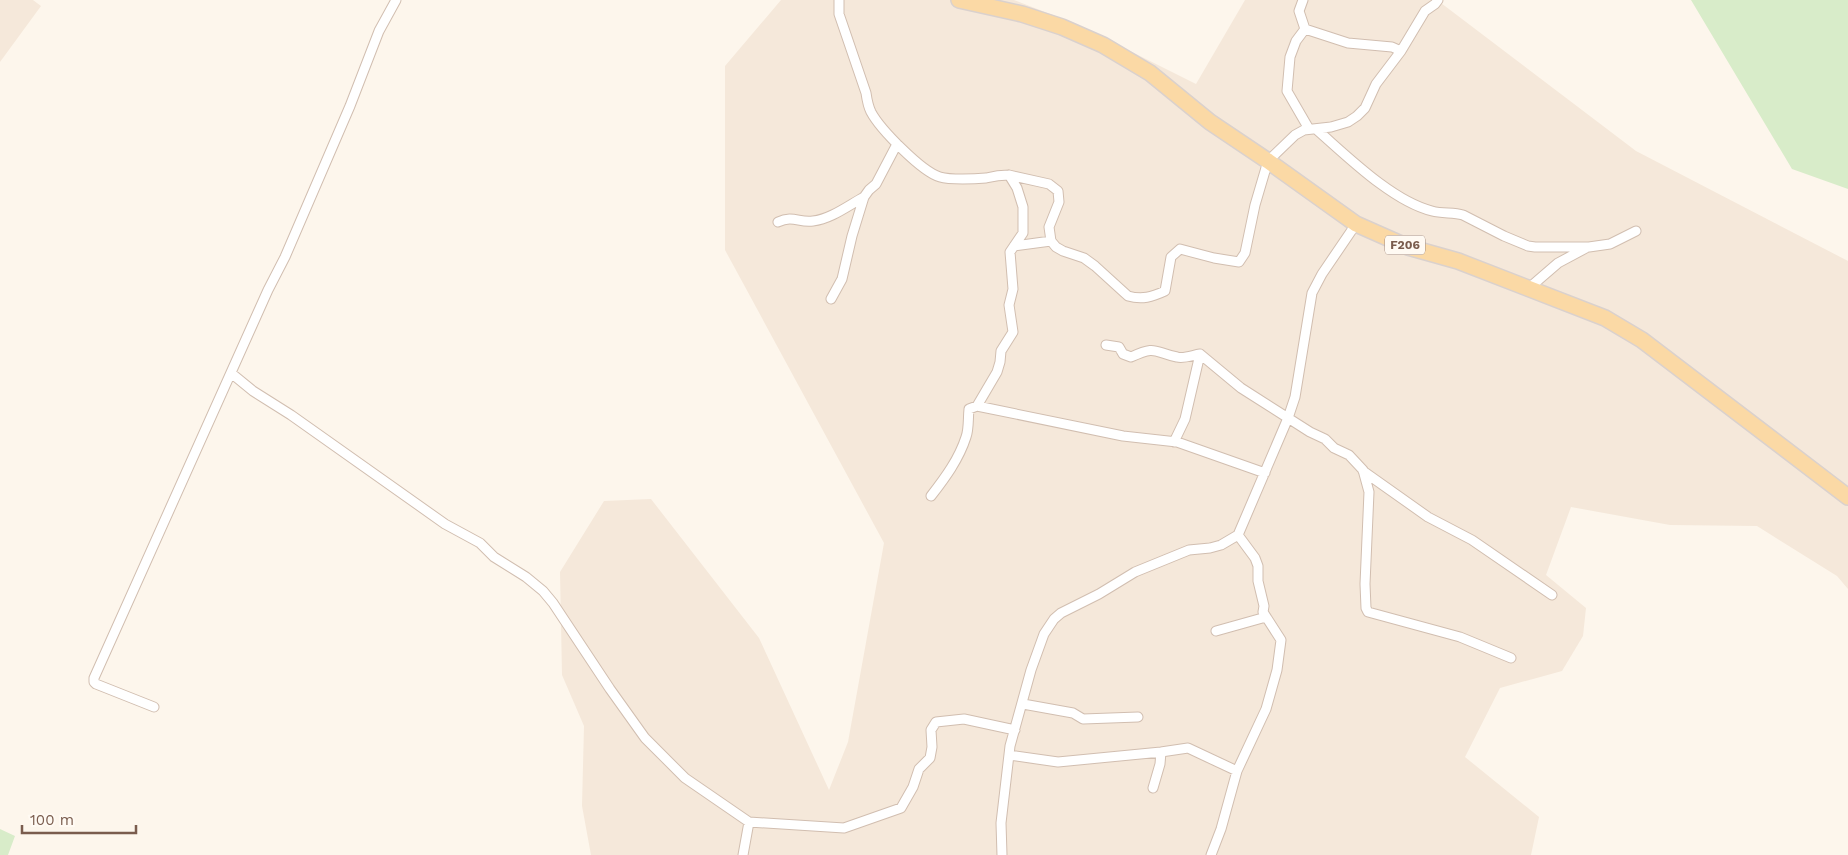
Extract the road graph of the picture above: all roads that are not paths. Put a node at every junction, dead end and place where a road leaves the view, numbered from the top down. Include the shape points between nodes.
1 (396, 0) edge
2 (839, 0) edge
3 (959, 0) edge
4 (1303, 0) edge
5 (1438, 0) edge
6 (1305, 29) junction
7 (1401, 51) junction
8 (1312, 129) junction
9 (898, 144) junction
10 (1268, 161) junction
11 (1009, 175) junction
12 (864, 197) junction
13 (778, 222) dead end
14 (1356, 224) junction
15 (1636, 230) dead end
16 (1051, 240) junction
17 (1014, 246) junction
18 (1589, 247) junction
19 (1530, 288) junction
20 (831, 299) dead end
21 (1106, 344) dead end
22 (1200, 354) junction
23 (231, 373) junction
24 (977, 406) junction
25 (1288, 418) junction
26 (1174, 442) junction
27 (1363, 470) junction
28 (1264, 473) junction
29 (931, 496) dead end
30 (1848, 497) edge
31 (1238, 535) junction
32 (1552, 595) dead end
33 (1266, 616) junction
34 (1216, 631) dead end
35 (1511, 658) dead end
36 (1022, 704) junction
37 (154, 707) dead end
38 (1138, 717) dead end
39 (1015, 730) junction
40 (1161, 752) junction
41 (1009, 755) junction
42 (1237, 771) junction
43 (1153, 788) dead end
44 (749, 822) junction
45 (743, 855) edge
46 (1002, 855) edge
47 (1211, 855) edge

1 - 23 street via 379,31 285,257
2 - 9 street via 839,14 868,106 875,119
3 - 10 main road, F206 via 1022,14 1103,45 1150,73 1210,122
4 - 6 street via 1299,11
5 - 7 street via 1424,11
6 - 7 street via 1348,42
6 - 8 street via 1290,57 1286,91
7 - 8 street via 1357,116 1331,127
8 - 10 street via 1295,135
8 - 18 street via 1382,185 1432,211 1463,215 1528,246
9 - 11 street via 924,168 941,178
9 - 12 street via 880,178
10 - 14 main road, F206
10 - 16 street via 1241,260 1214,258 1180,249 1171,257 1165,291 1151,298 1128,296 1084,258 1063,251
11 - 16 street via 1049,184 1058,191 1059,202 1049,227
11 - 17 street via 1017,188 1022,207 1023,233
12 - 13 street via 813,222 785,219
12 - 20 street via 842,280
14 - 19 main road, F206 via 1408,247 1458,261
14 - 25 street via 1312,293 1295,397
15 - 18 street via 1610,244
16 - 17 street
17 - 24 street via 1010,252 1012,332 1001,351 997,372
18 - 19 street via 1558,263
19 - 30 main road, F206 via 1605,318 1642,340
21 - 22 street via 1119,347 1123,354 1132,357 1154,349 1179,358
22 - 25 street via 1241,388
22 - 26 street via 1185,419
23 - 37 street via 94,678 96,684
23 - 44 street via 445,524 480,543 494,557 543,591 645,738 685,778
24 - 26 street via 1123,436
24 - 29 street via 969,409 967,435 962,449
25 - 27 street via 1349,455
25 - 28 street
26 - 28 street
27 - 32 street via 1428,517 1472,540
27 - 35 street via 1369,492 1365,584 1368,612 1460,637
28 - 31 street
31 - 33 street via 1258,566
31 - 36 street via 1221,545 1189,550 1135,572 1061,613 1044,634 1030,670
33 - 34 street
33 - 42 street via 1281,640 1277,670 1266,709
36 - 38 street via 1073,713 1090,720
36 - 39 street
39 - 41 street
39 - 44 street via 964,719 936,722 931,730 930,758 920,769 901,808 844,828
40 - 41 street via 1058,762
40 - 42 street via 1188,748
40 - 43 street
41 - 46 street via 1001,823
42 - 47 street
44 - 45 street

